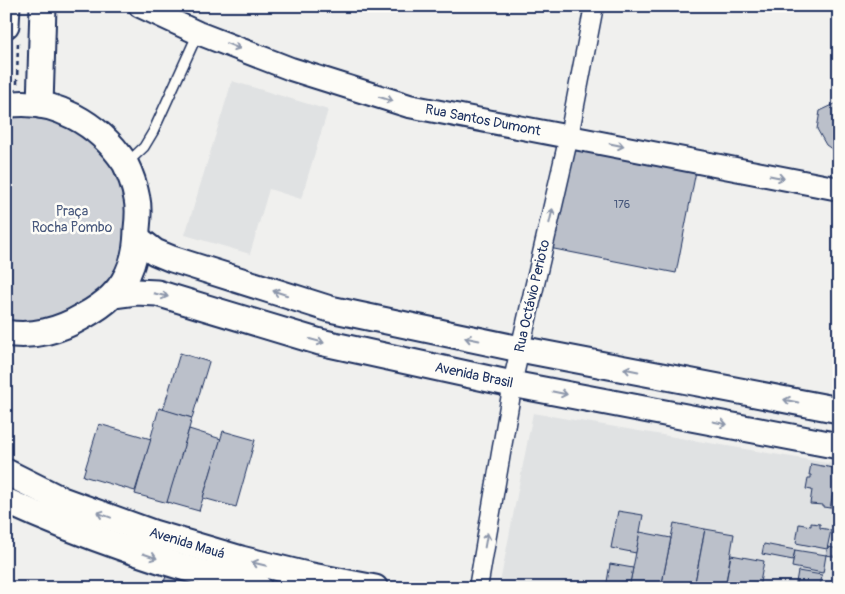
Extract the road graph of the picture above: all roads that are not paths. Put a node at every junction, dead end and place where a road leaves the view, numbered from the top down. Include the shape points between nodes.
1 (7, 6) edge
2 (44, 6) edge
3 (140, 6) edge
4 (594, 6) edge
5 (12, 28) edge
6 (198, 32) junction
7 (11, 104) edge
8 (40, 105) junction
9 (569, 136) junction
10 (126, 165) junction
11 (839, 189) edge
12 (138, 238) junction
13 (113, 295) junction
14 (6, 333) edge
15 (520, 349) junction
16 (512, 384) junction
17 (839, 410) edge
18 (839, 446) edge
19 (6, 472) edge
20 (6, 501) edge
21 (298, 580) edge
22 (259, 588) edge
23 (375, 588) edge
24 (478, 588) edge

1 - 5 main road
2 - 8 main road
3 - 6 street, Rua Santos Dumont
4 - 9 street, Rua Octávio Perioto
6 -> 9 street, Rua Santos Dumont via 292,69 409,106
6 - 10 lane via 153,132 144,147
7 - 8 main road
8 - 10 main road via 71,114 103,135
9 -> 11 street, Rua Santos Dumont
15 -> 9 street, Rua Octávio Perioto
10 - 12 main road via 138,200
12 - 13 main road via 130,269
15 -> 12 main road via 330,308 172,259 155,252
13 - 14 main road via 69,325 41,333
13 -> 16 main road, Avenida Brasil via 157,293 320,342
15 - 16 street, Rua Octávio Perioto
17 -> 15 main road
16 -> 18 main road, Avenida Brasil
24 -> 16 street, Rua Octávio Perioto
21 -> 19 main road, Avenida Mauá via 62,500
20 -> 22 main road, Avenida Mauá via 54,523 146,555
21 - 23 main road, Avenida Mauá

